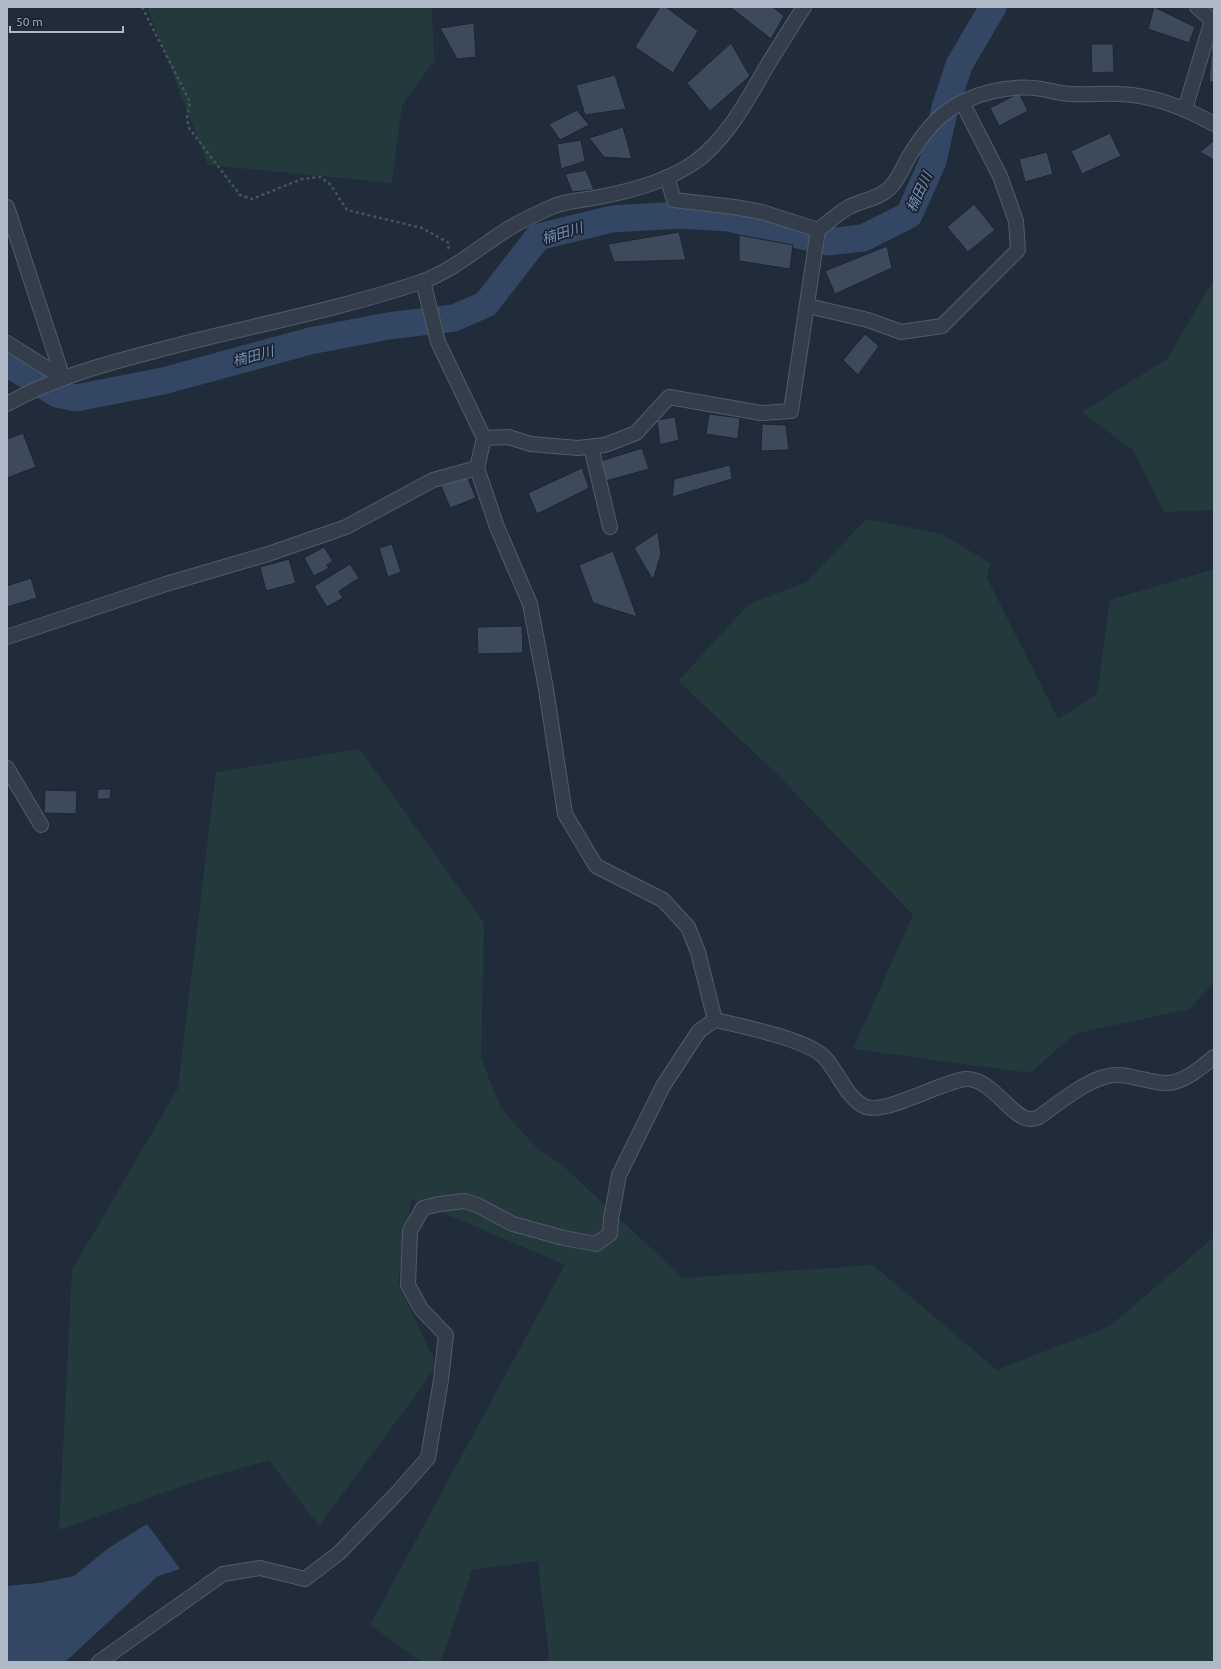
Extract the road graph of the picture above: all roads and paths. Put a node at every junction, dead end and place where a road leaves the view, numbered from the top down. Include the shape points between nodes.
1 (142, 7) edge
2 (804, 7) edge
3 (1197, 7) edge
4 (1213, 20) edge
5 (962, 102) junction
6 (1185, 109) junction
7 (1214, 124) edge
8 (667, 177) junction
9 (7, 207) edge
10 (816, 239) junction
11 (446, 271) junction
12 (423, 281) junction
13 (808, 306) junction
14 (7, 343) edge
15 (63, 378) junction
16 (7, 404) edge
17 (484, 438) junction
18 (591, 447) junction
19 (477, 468) junction
20 (610, 527) dead end
21 (7, 637) edge
22 (7, 768) edge
23 (41, 825) dead end
24 (715, 1020) junction
25 (1214, 1057) edge
26 (99, 1662) edge

1 - 11 path via 190,102 187,118 189,128 240,195 252,199 302,179 320,177 330,184 347,210 422,228 449,243
2 - 8 street via 737,116 715,144 694,162
3 - 4 street
4 - 6 street
5 - 6 street via 996,90 1017,88 1072,94 1141,96
5 - 10 street via 932,124 908,159 899,178 888,189 875,198 850,207
5 - 13 street via 1000,176 1016,220 1018,250 942,326 901,332 868,320
6 - 7 street
8 - 10 street via 674,200 762,212
8 - 11 street via 607,196 558,205 530,216
9 - 15 street
10 - 13 street
11 - 12 street
12 - 15 street via 341,306 193,341
12 - 17 street via 438,342
13 - 18 street via 791,411 761,413 669,397 636,433 605,445
14 - 15 street
15 - 16 street
17 - 18 street via 508,437 531,444
17 - 19 street
18 - 20 street
19 - 21 street via 433,480 346,527
19 - 24 street via 497,526 530,604 565,814 596,866 663,900 688,927 698,952
22 - 23 street
24 - 25 street via 781,1037 810,1048 823,1057 851,1094 864,1106 878,1108 891,1105 950,1082 967,1079 987,1086 1023,1118 1031,1120 1104,1076 1121,1074 1169,1083 1190,1075
24 - 26 street via 699,1031 663,1086 619,1175 610,1234 596,1244 513,1224 465,1201 423,1208 410,1231 408,1285 421,1309 446,1335 428,1458 398,1492 339,1553 305,1579 260,1568 223,1574

